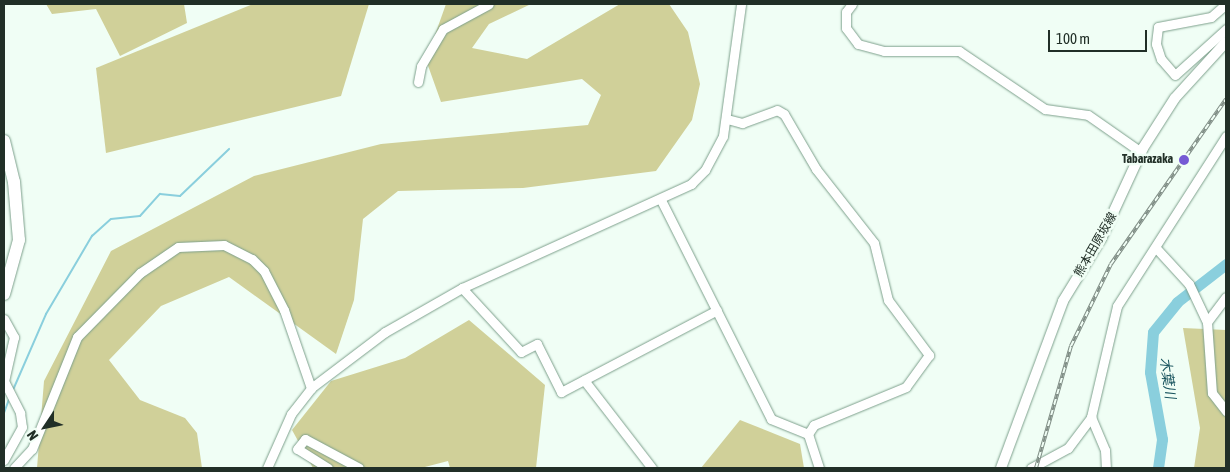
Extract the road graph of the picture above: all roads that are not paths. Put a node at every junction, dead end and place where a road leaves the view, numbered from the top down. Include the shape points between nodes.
1 (489, 4) edge
2 (741, 4) edge
3 (852, 4) edge
4 (1226, 4) edge
5 (1226, 29) edge
6 (1226, 42) edge
7 (418, 82) dead end
8 (727, 119) junction
9 (1226, 136) edge
10 (4, 141) edge
11 (1141, 152) junction
12 (661, 200) junction
13 (1156, 248) junction
14 (462, 288) junction
15 (4, 294) edge
16 (1226, 297) edge
17 (717, 310) junction
18 (4, 319) edge
19 (1208, 322) junction
20 (584, 380) junction
21 (311, 388) junction
22 (1226, 411) edge
23 (1091, 417) junction
24 (808, 434) junction
25 (4, 460) edge
26 (14, 468) edge
27 (267, 468) edge
28 (328, 468) edge
29 (359, 468) edge
30 (652, 468) edge
31 (819, 468) edge
32 (1001, 468) edge
33 (1031, 468) edge
34 (1106, 468) edge

1 - 7 street via 443,29 420,66
2 - 8 street via 729,65
3 - 11 street via 846,12 846,28 858,44 884,51 959,51 1045,109 1088,115
4 - 5 street via 1211,17 1158,27 1161,59 1175,75
6 - 11 main road, 熊本田原坂線 via 1175,98
8 - 12 street via 705,170
8 - 24 street via 742,123 777,110 784,114 816,169 874,243 888,300 929,355 906,387 814,425
9 - 13 street
10 - 15 highway via 14,182 19,240
11 - 32 main road, 熊本田原坂線 via 1101,239 1064,301
12 - 14 street via 600,224
12 - 17 street
13 - 19 street via 1189,284
13 - 23 street via 1137,270 1111,321
14 - 20 street via 484,317 521,352 537,344 561,392
14 - 21 street via 385,332
16 - 19 street
17 - 20 street
17 - 24 street via 771,419
18 - 25 street via 14,337 4,381 20,413 22,427
19 - 22 street via 1212,393
20 - 30 street
21 - 26 street via 284,310 264,270 252,259 224,245 178,247 140,273 77,337 32,449
21 - 27 street via 291,414
23 - 33 street via 1068,448
23 - 34 street via 1105,450
24 - 31 street
28 - 29 street via 297,449 305,439

